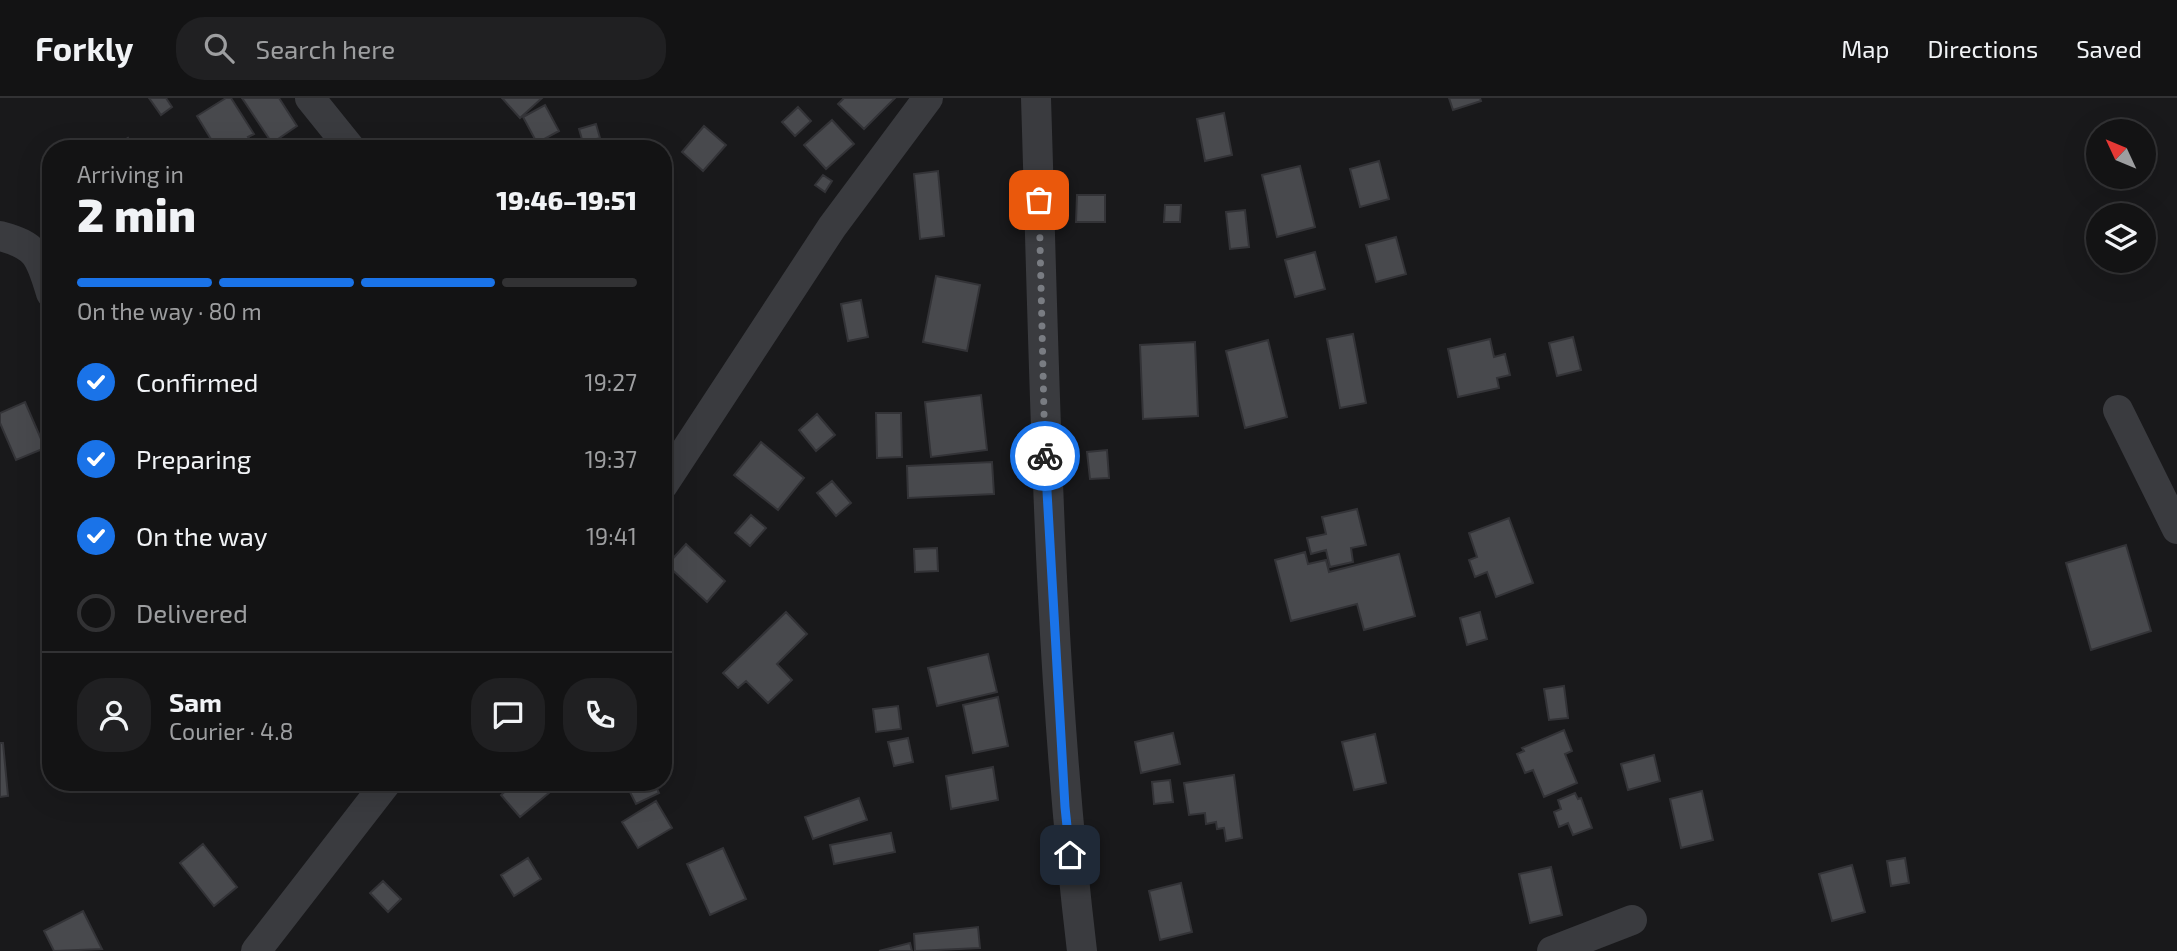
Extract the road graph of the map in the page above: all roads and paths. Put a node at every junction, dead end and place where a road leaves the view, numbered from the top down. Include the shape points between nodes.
1 (310, 98) edge
2 (928, 98) edge
3 (1036, 98) edge
4 (344, 140) edge
5 (0, 236) edge
6 (42, 262) edge
7 (2118, 410) dead end
8 (672, 471) edge
9 (2177, 529) edge
10 (380, 791) edge
11 (1632, 920) dead end
12 (256, 951) edge
13 (1082, 951) edge
14 (1552, 951) edge

1 - 4 street
2 - 8 street via 832,227
3 - 13 street via 1047,519 1065,807
5 - 6 street via 26,243
7 - 9 street
10 - 12 street
11 - 14 street

